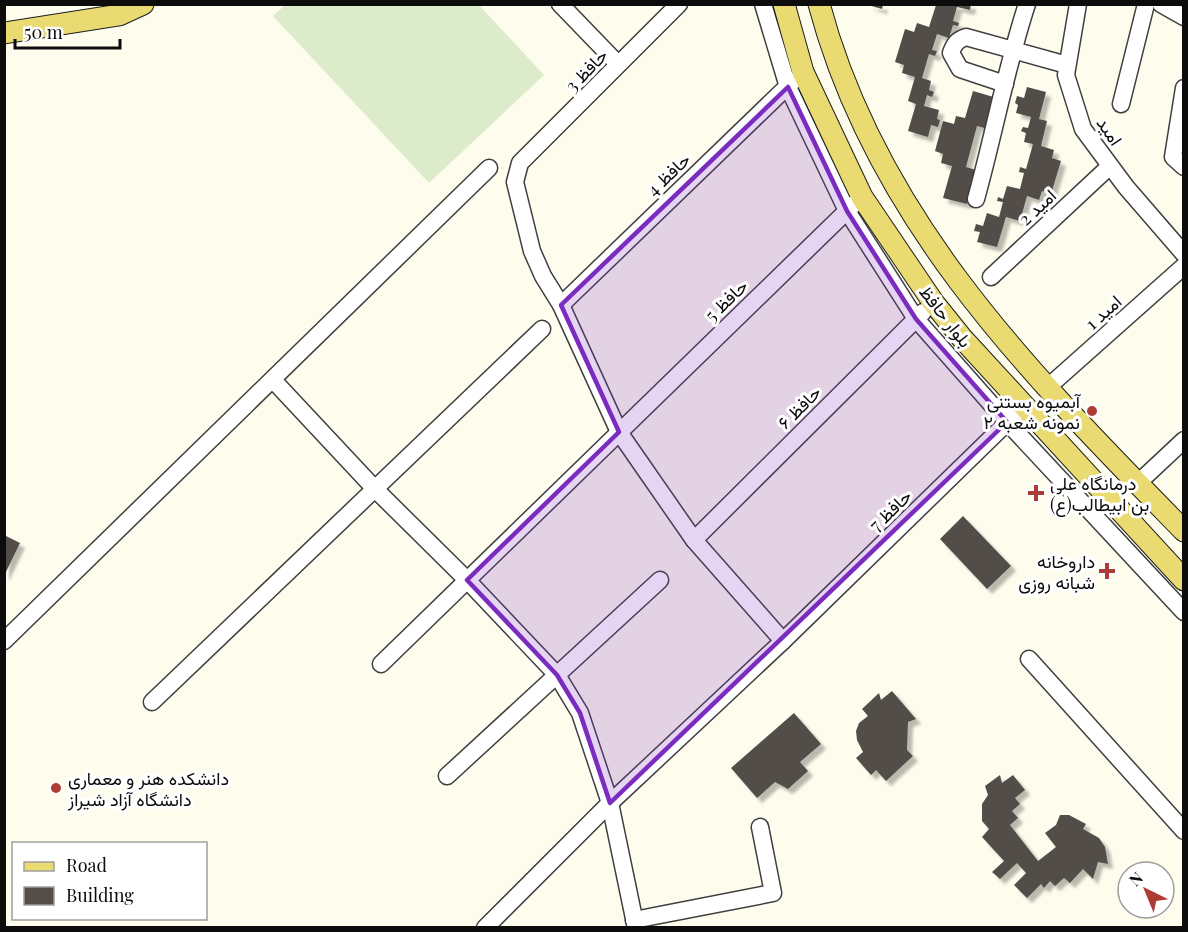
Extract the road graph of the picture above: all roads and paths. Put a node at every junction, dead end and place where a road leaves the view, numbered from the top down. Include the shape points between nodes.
1 (143, 4) edge
2 (560, 4) edge
3 (679, 4) edge
4 (763, 4) edge
5 (784, 4) edge
6 (819, 4) edge
7 (1027, 4) edge
8 (1078, 4) edge
9 (1146, 4) edge
10 (1161, 4) edge
11 (1184, 17) edge
12 (4, 33) edge
13 (1011, 51) junction
14 (618, 64) junction
15 (1067, 65) junction
16 (803, 72) junction
17 (1005, 84) junction
18 (788, 87) junction
19 (1184, 88) edge
20 (1121, 104) dead end
21 (1110, 166) junction
22 (1184, 167) edge
23 (489, 168) dead end
24 (976, 199) dead end
25 (854, 204) junction
26 (1184, 254) edge
27 (1184, 266) edge
28 (990, 277) dead end
29 (933, 302) junction
30 (561, 305) junction
31 (915, 319) junction
32 (542, 329) dead end
33 (273, 380) junction
34 (1048, 387) junction
35 (1024, 406) junction
36 (1007, 422) junction
37 (619, 432) junction
38 (1184, 440) edge
39 (1137, 484) junction
40 (375, 489) junction
41 (1119, 508) junction
42 (1100, 522) junction
43 (1184, 531) edge
44 (694, 540) junction
45 (1182, 577) edge
46 (467, 580) junction
47 (660, 580) dead end
48 (1184, 612) edge
49 (4, 641) edge
50 (783, 641) junction
51 (1029, 659) dead end
52 (381, 664) dead end
53 (556, 675) junction
54 (152, 702) dead end
55 (447, 776) dead end
56 (610, 803) junction
57 (760, 827) dead end
58 (1184, 831) edge
59 (635, 924) edge
60 (485, 927) edge

1 - 12 main road via 119,15
2 - 14 street
3 - 14 street, حافظ 3
4 - 18 street
5 - 16 main road, بلوار حافظ
6 - 34 main road, بلوار حافظ via 854,102 893,187 987,320
7 - 13 street
8 - 15 street, امید
9 - 20 street
10 - 11 street
13 - 15 street
13 - 17 street
13 - 17 street via 966,37 959,39 951,53 960,69
14 - 30 street, حافظ 3 via 520,164 515,182 532,251
15 - 21 street, امید via 1066,75 1083,129
16 - 18 street, حافظ 4
16 - 25 main road, بلوار حافظ
17 - 24 street
18 - 25 street
18 - 30 street, حافظ 4
19 - 22 street via 1173,157
21 - 26 street, امید
21 - 28 street, امید 2
23 - 33 street
25 - 29 main road, بلوار حافظ
25 - 31 street
25 - 37 street, حافظ 5
27 - 34 street, امید 1
29 - 31 street, حافظ ۶
29 - 35 main road, بلوار حافظ
30 - 37 street
31 - 36 street
31 - 44 street, حافظ ۶
32 - 40 street
33 - 40 street
33 - 49 street
34 - 39 main road, بلوار حافظ
35 - 36 street, حافظ 7
35 - 41 main road, بلوار حافظ
36 - 42 street
36 - 50 street, حافظ 7
37 - 44 street
37 - 46 street, حافظ 5
38 - 39 street
39 - 43 main road, بلوار حافظ
40 - 46 street
40 - 54 street
41 - 42 street
41 - 45 main road, بلوار حافظ
42 - 48 street
44 - 50 street
46 - 52 street, حافظ 5
46 - 53 street
47 - 53 street
50 - 56 street, حافظ 7
51 - 58 street
53 - 55 street
53 - 56 street via 580,713
56 - 59 street
56 - 60 street, حافظ 7
57 - 59 street via 773,893

